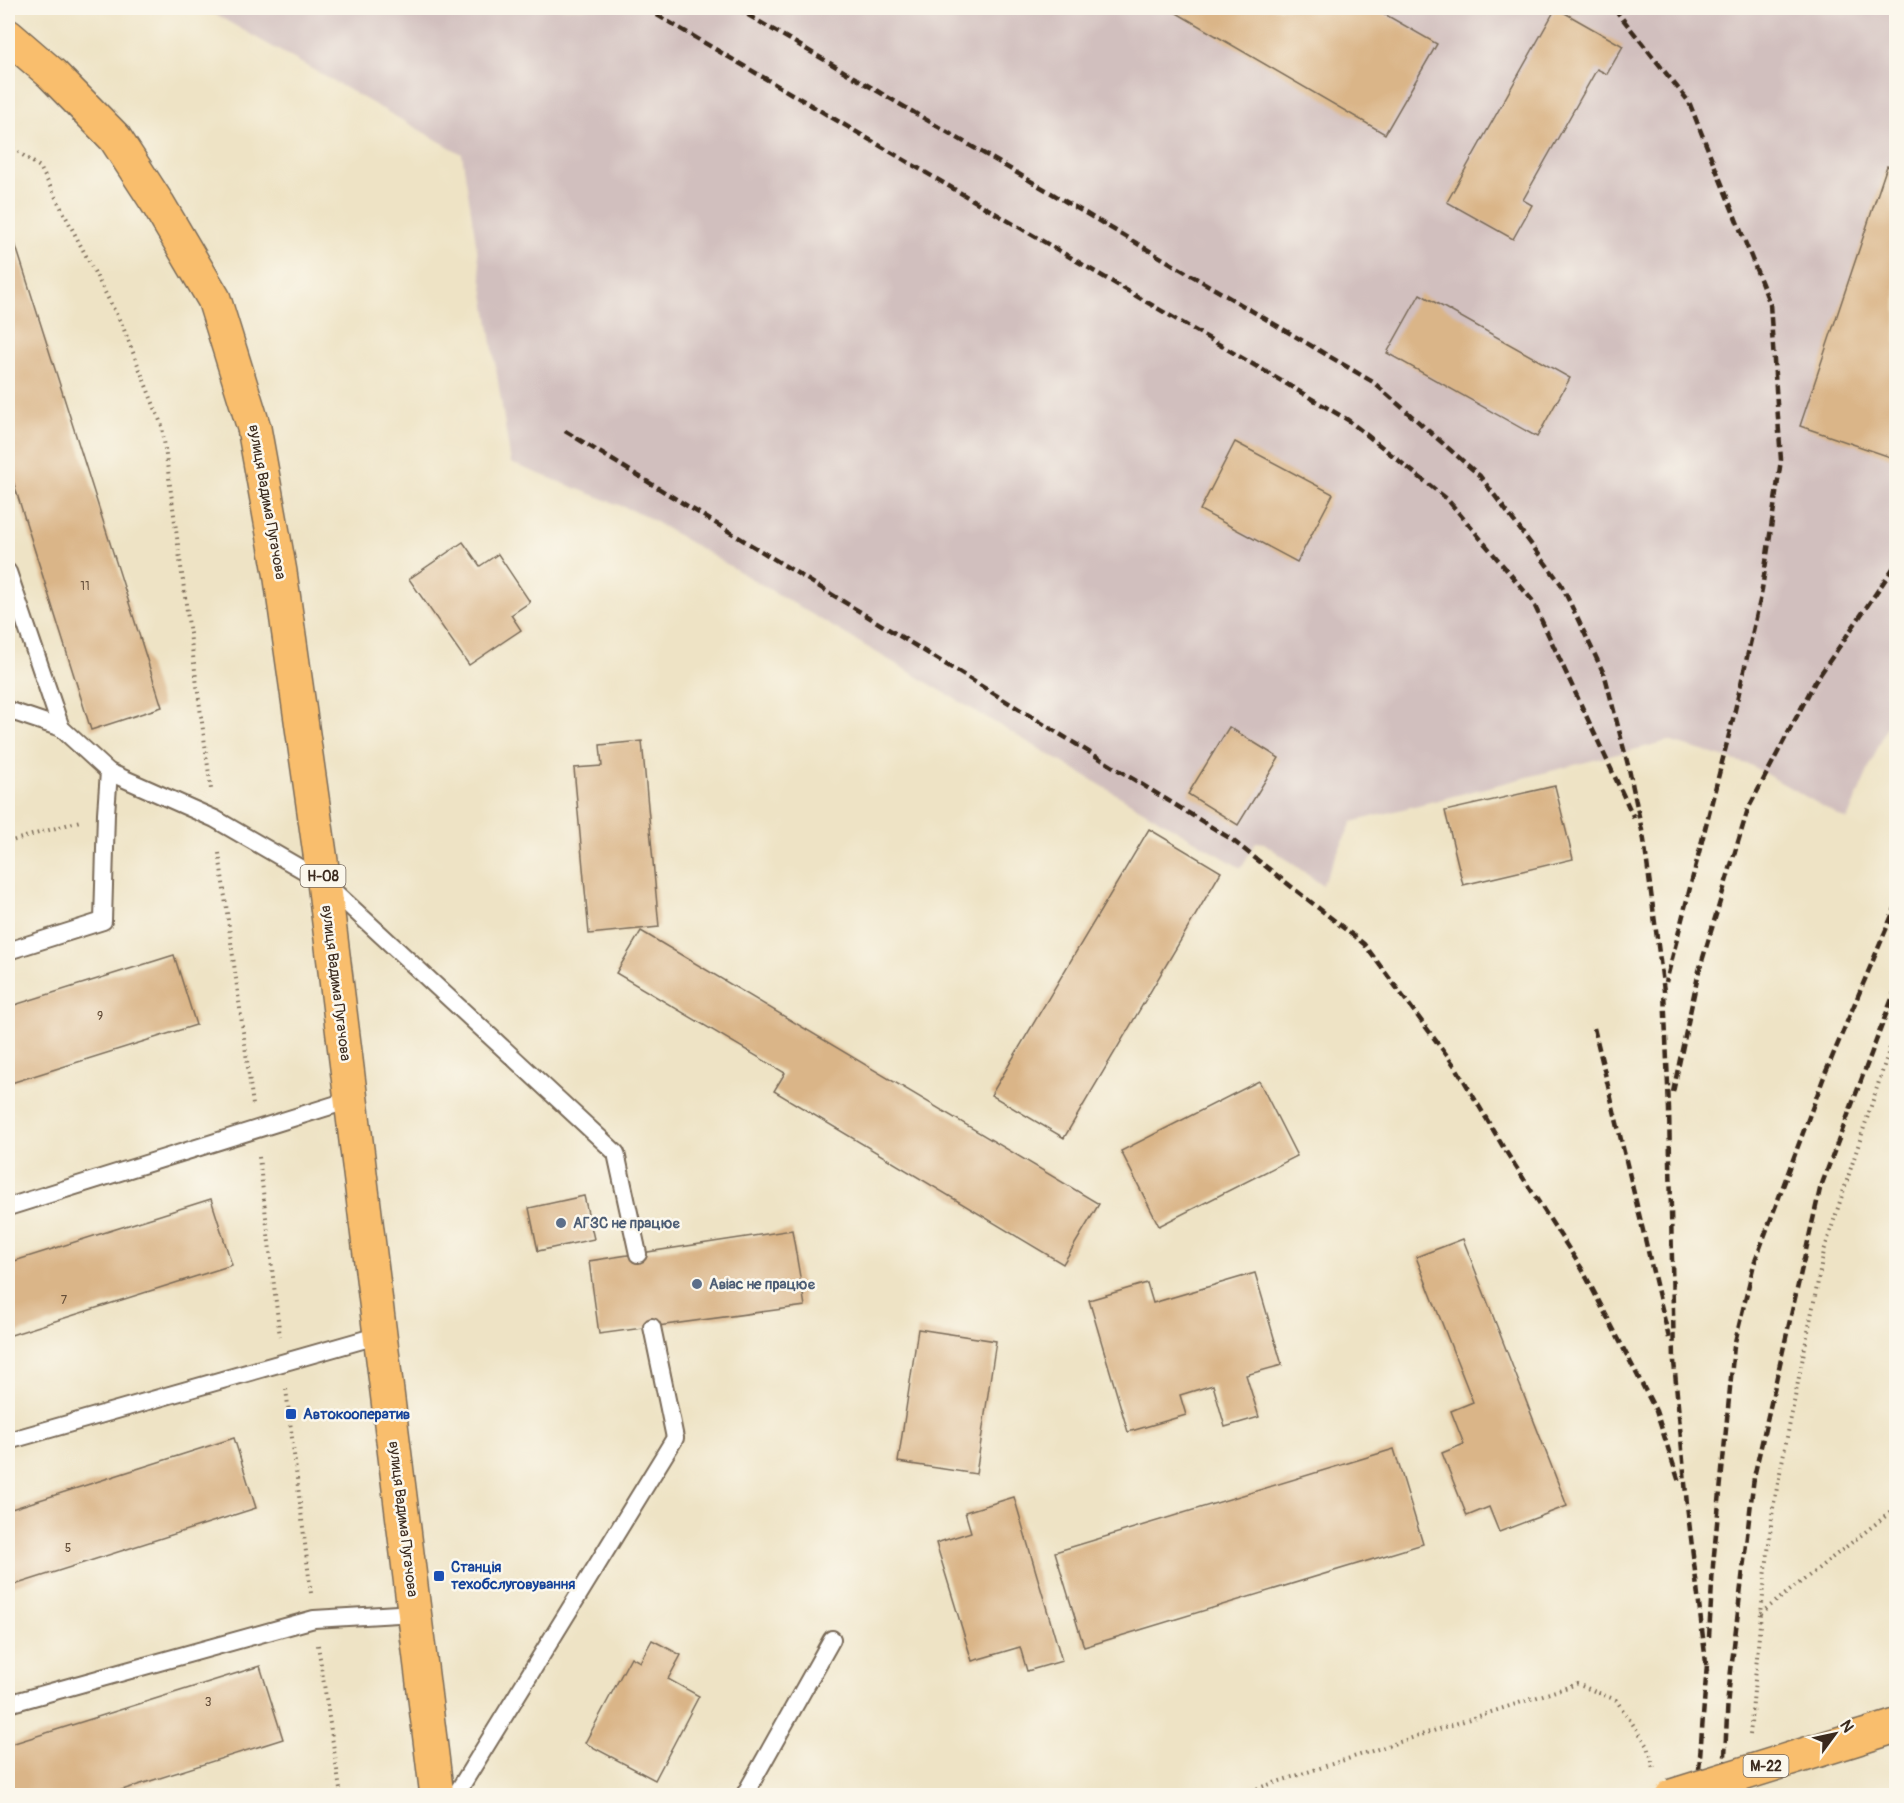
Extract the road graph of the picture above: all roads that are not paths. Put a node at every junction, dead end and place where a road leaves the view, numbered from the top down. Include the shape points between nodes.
1 (8, 36) edge
2 (8, 572) edge
3 (8, 710) edge
4 (61, 728) junction
5 (109, 772) junction
6 (324, 882) junction
7 (8, 951) edge
8 (350, 1100) junction
9 (8, 1207) edge
10 (638, 1254) dead end
11 (652, 1327) dead end
12 (380, 1335) junction
13 (8, 1441) edge
14 (414, 1613) junction
15 (832, 1639) dead end
16 (8, 1704) edge
17 (1896, 1726) edge
18 (1664, 1786) edge
19 (437, 1796) edge
20 (454, 1796) edge
21 (744, 1796) edge

1 - 6 main road, вулиця Вадима Пугачова / Н-08 via 115,138 214,299 256,439 280,572
2 - 4 lane
3 - 4 lane
4 - 5 lane
5 - 6 lane via 215,819
5 - 7 lane via 103,921
6 - 8 main road, вулиця Вадима Пугачова / Н-08
6 - 10 lane via 616,1152
8 - 9 lane
8 - 12 main road, вулиця Вадима Пугачова / Н-08
11 - 20 lane via 675,1438
12 - 13 lane
12 - 14 main road, вулиця Вадима Пугачова / Н-08
14 - 16 lane via 314,1619
14 - 19 main road, вулиця Вадима Пугачова / Н-08
15 - 21 lane
17 - 18 main road, М-22, bridge

